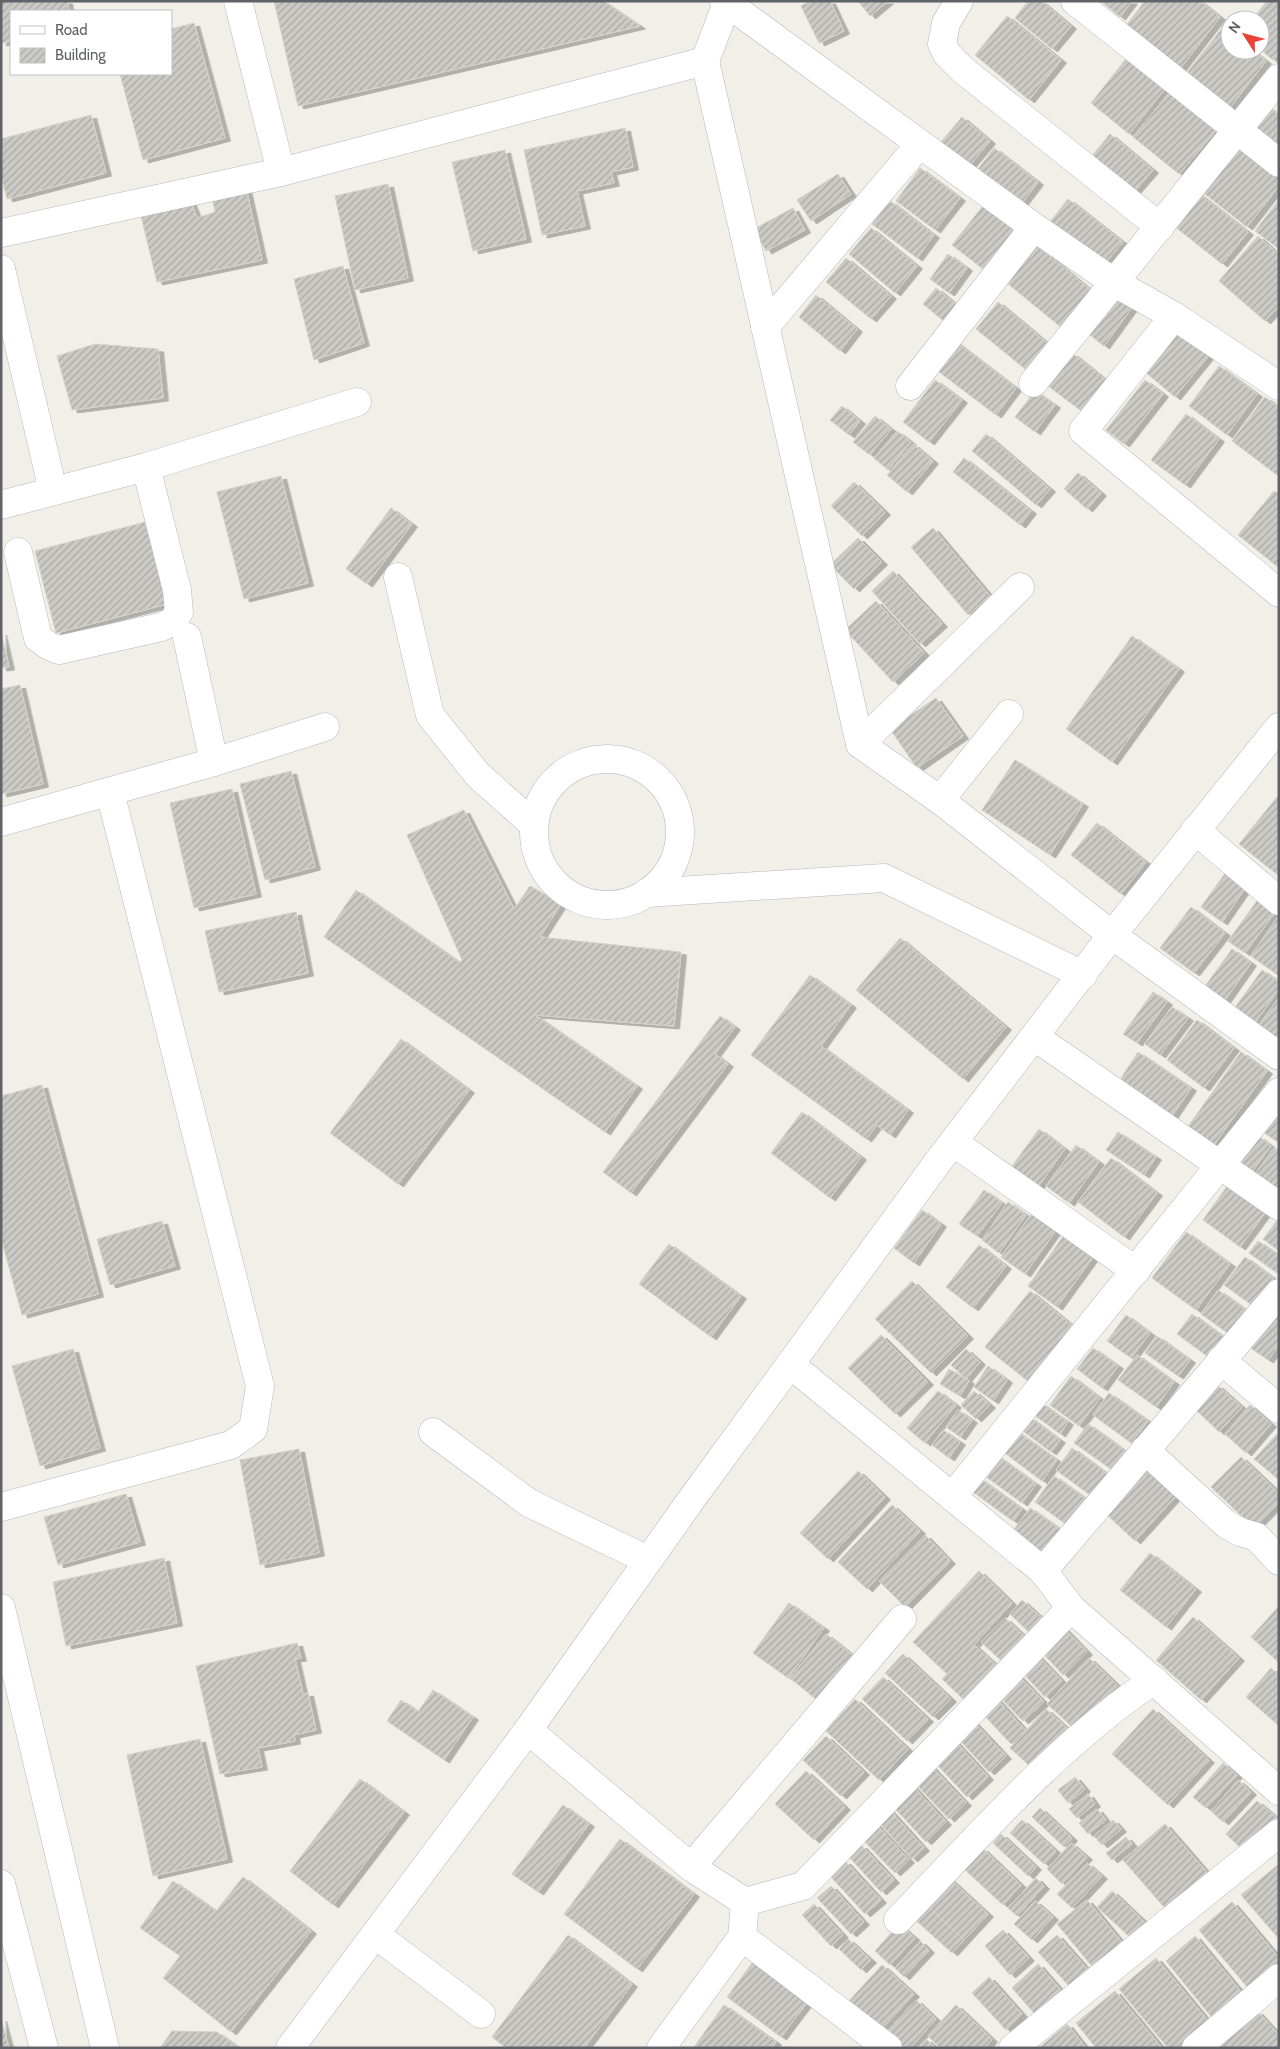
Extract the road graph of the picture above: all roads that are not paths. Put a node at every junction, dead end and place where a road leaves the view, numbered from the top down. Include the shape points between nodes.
1 (238, 1) edge
2 (960, 1) edge
3 (1075, 1) edge
4 (727, 2) edge
5 (704, 61) junction
6 (1279, 78) edge
7 (1238, 130) junction
8 (920, 144) junction
9 (1279, 162) edge
10 (281, 172) junction
11 (1034, 226) junction
12 (1160, 227) junction
13 (1, 232) edge
14 (1, 269) edge
15 (1115, 282) junction
16 (1174, 316) junction
17 (765, 327) junction
18 (1033, 383) dead end
19 (910, 386) dead end
20 (1279, 386) edge
21 (357, 402) dead end
22 (146, 467) junction
23 (53, 491) junction
24 (1, 505) edge
25 (18, 552) dead end
26 (398, 577) dead end
27 (1020, 588) dead end
28 (1279, 593) edge
29 (186, 637) dead end
30 (1009, 714) dead end
31 (325, 728) dead end
32 (1279, 728) edge
33 (860, 744) junction
34 (214, 762) junction
35 (110, 792) junction
36 (940, 800) junction
37 (1, 822) edge
38 (534, 825) junction
39 (1195, 830) junction
40 (646, 893) junction
41 (1279, 902) edge
42 (1112, 935) junction
43 (1082, 976) junction
44 (1035, 1036) junction
45 (1279, 1056) edge
46 (1279, 1092) edge
47 (953, 1142) junction
48 (1221, 1166) junction
49 (1279, 1206) edge
50 (1136, 1271) junction
51 (1279, 1293) edge
52 (1221, 1360) junction
53 (791, 1365) junction
54 (1279, 1409) edge
55 (433, 1432) dead end
56 (1145, 1450) junction
57 (952, 1497) junction
58 (1, 1507) edge
59 (648, 1560) junction
60 (1279, 1561) edge
61 (1043, 1571) junction
62 (1, 1608) edge
63 (1071, 1608) junction
64 (902, 1618) dead end
65 (1154, 1680) junction
66 (528, 1730) junction
67 (1279, 1791) edge
68 (1279, 1833) edge
69 (690, 1866) junction
70 (1, 1884) edge
71 (745, 1902) junction
72 (898, 1920) dead end
73 (376, 1935) junction
74 (742, 1937) junction
75 (1279, 1978) edge
76 (481, 2014) dead end
77 (674, 2043) edge
78 (44, 2048) edge
79 (105, 2048) edge
80 (290, 2048) edge
81 (888, 2048) edge
82 (1013, 2048) edge
83 (1196, 2048) edge

1 - 10 street
2 - 12 street via 946,23 942,44 947,54
3 - 7 street
4 - 5 street
4 - 8 street
5 - 10 street
5 - 17 street
6 - 7 street
7 - 9 street
7 - 12 street
8 - 11 street
8 - 17 street
10 - 13 street
11 - 15 street
11 - 19 street
12 - 15 street
14 - 23 street
15 - 16 street
15 - 18 street
16 - 20 street
16 - 28 street via 1083,432
17 - 33 street
21 - 22 street
22 - 23 street
22 - 25 street via 177,590 179,612 172,622 59,650 49,646 38,638
23 - 24 street
26 - 38 street via 430,715 478,775
27 - 33 street
29 - 34 street
30 - 36 street
31 - 34 street
32 - 39 street
33 - 36 street
34 - 35 street
35 - 37 street
35 - 58 street via 260,1386 253,1429 231,1445
36 - 42 street
38 - 40 street via 535,848 544,870 559,888 579,900 602,905 626,903
38 - 40 street via 540,801 555,780 575,766 608,759 625,760 647,770 665,787 677,810 680,834 676,857 664,877
39 - 41 street
39 - 42 street
40 - 43 street via 884,878
42 - 43 street
42 - 45 street
43 - 44 street
44 - 47 street
44 - 48 street
46 - 48 street
47 - 50 street
47 - 53 street
48 - 49 street
48 - 50 street
50 - 57 street
51 - 52 street
52 - 54 street
52 - 56 street
53 - 57 street
53 - 59 street
55 - 59 street via 529,1504
56 - 60 street via 1226,1524 1257,1537
56 - 61 street
57 - 61 street
59 - 66 street
61 - 63 street
62 - 79 street
63 - 65 street
63 - 71 street via 802,1886
64 - 69 street
65 - 67 street
65 - 72 street via 1118,1704 1037,1777
66 - 69 street
66 - 73 street
68 - 82 street
69 - 71 street
70 - 78 street
71 - 74 street
73 - 76 street
73 - 80 street
74 - 77 street
74 - 81 street
75 - 83 street

